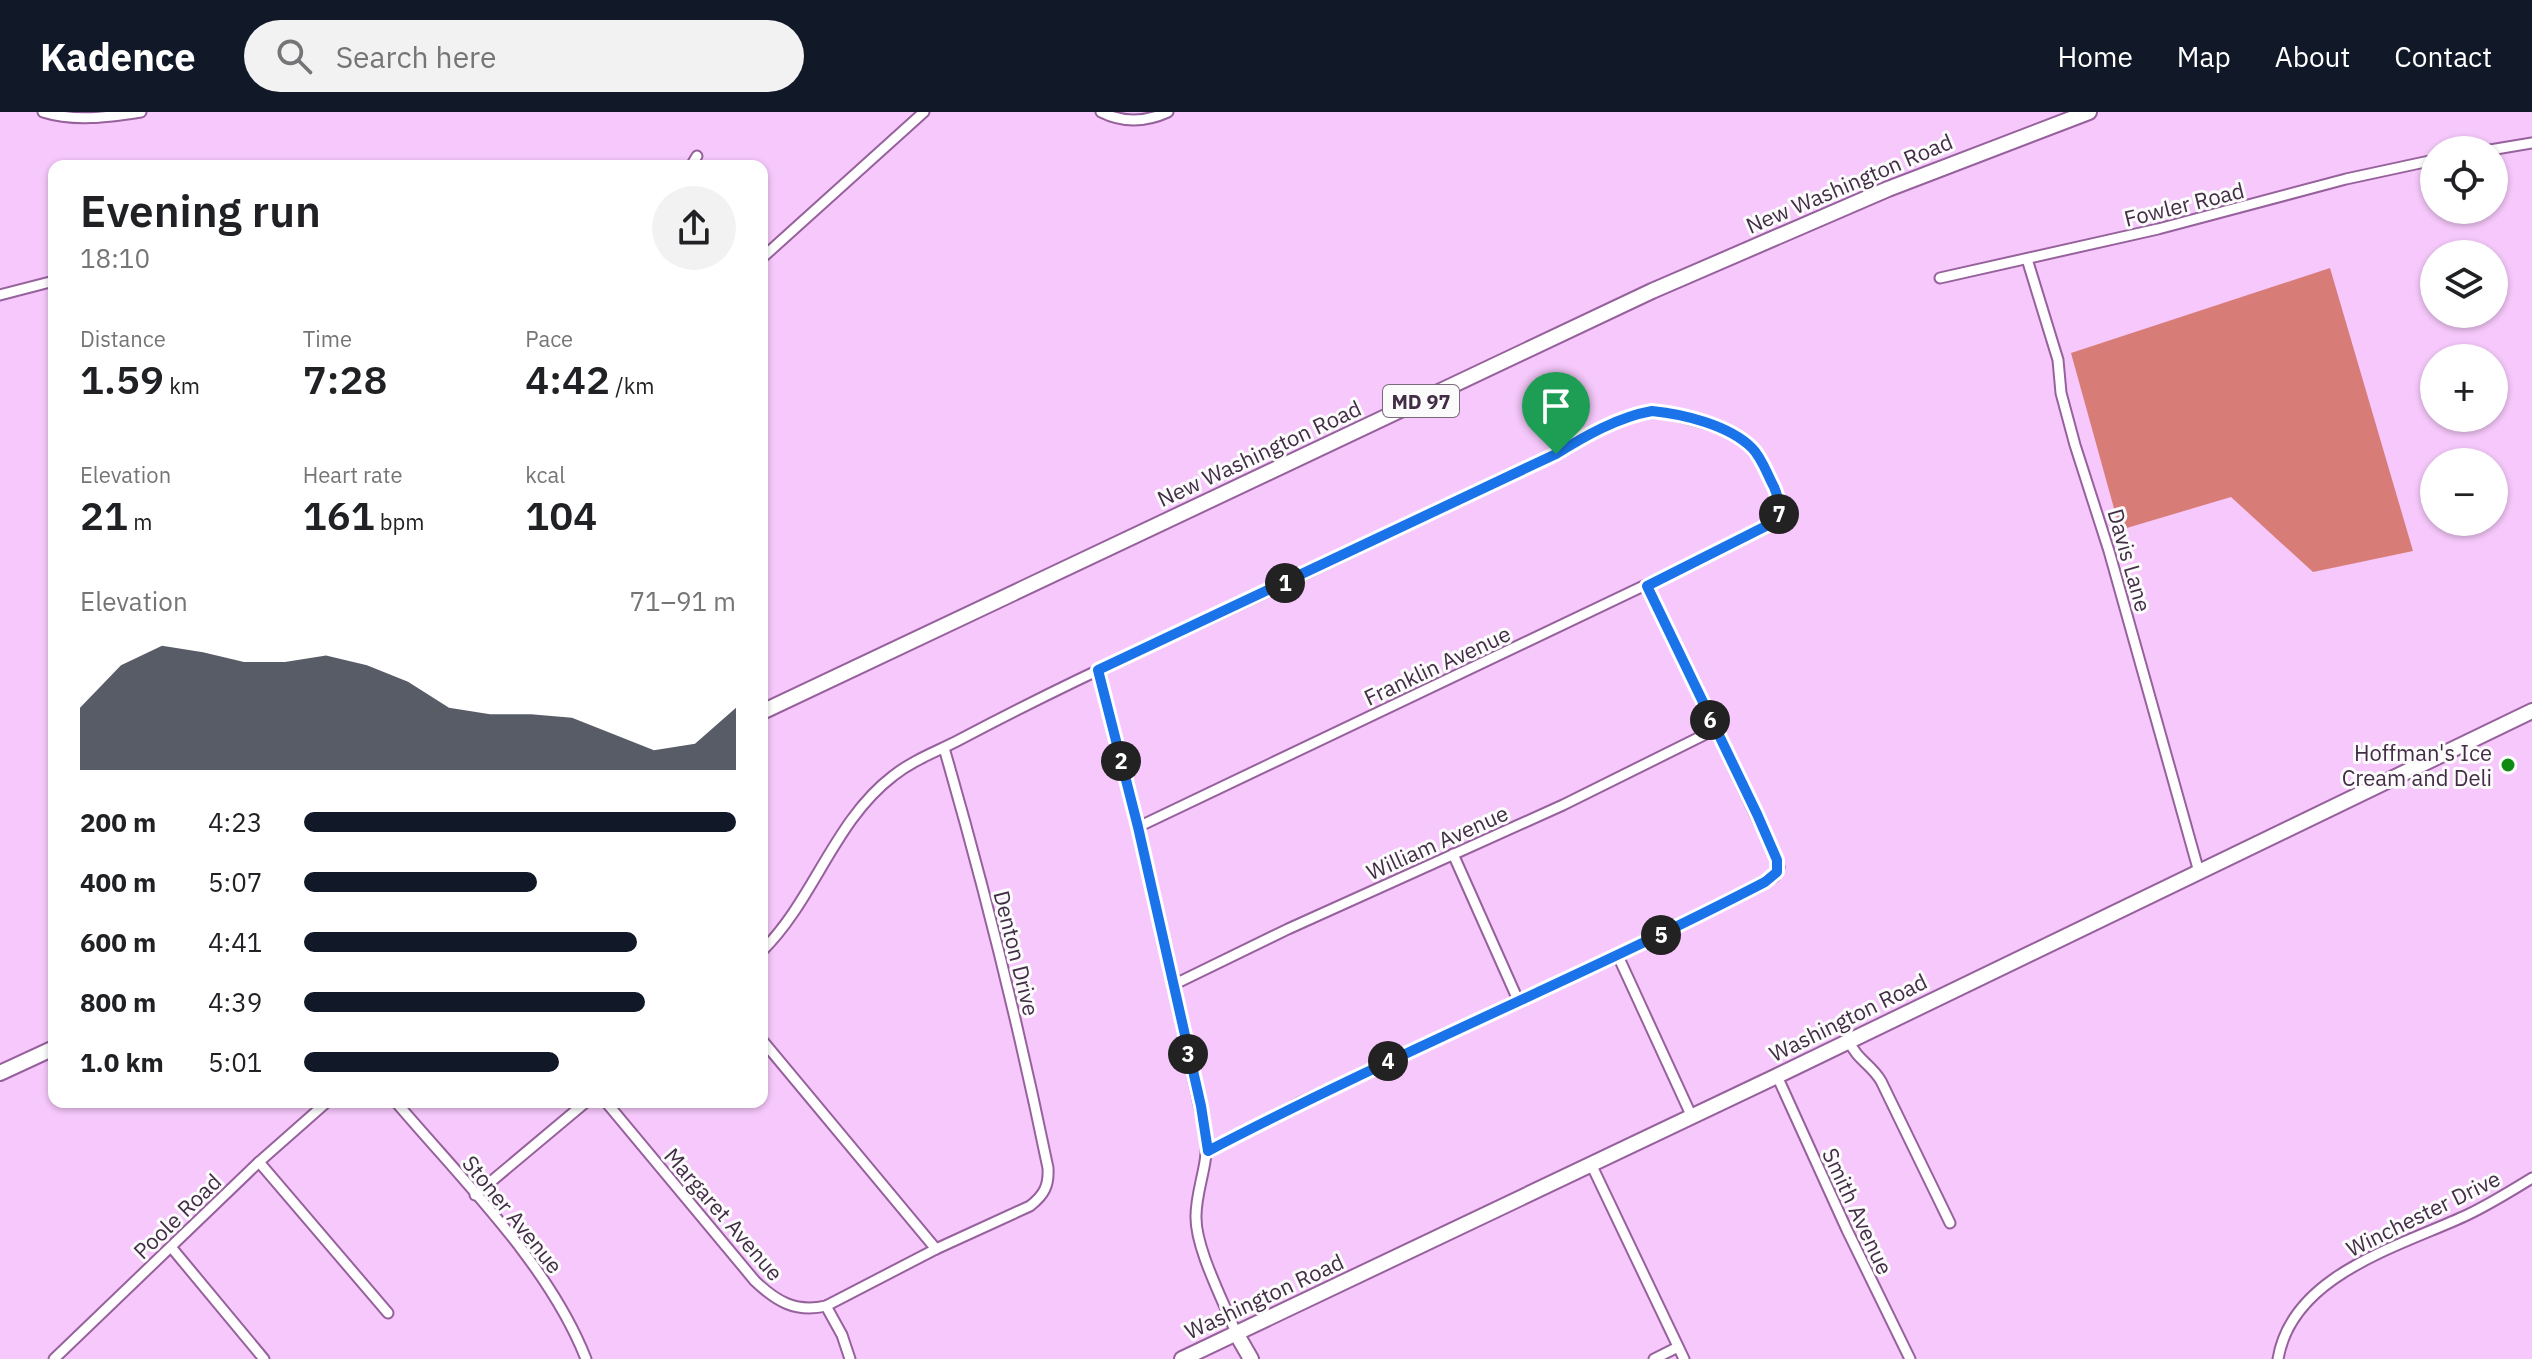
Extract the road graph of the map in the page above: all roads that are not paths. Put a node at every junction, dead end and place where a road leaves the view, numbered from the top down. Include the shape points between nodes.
1 (43, 112) edge
2 (141, 112) edge
3 (924, 112) edge
4 (1101, 112) edge
5 (1168, 112) edge
6 (2089, 112) edge
7 (2532, 143) edge
8 (2508, 147) edge
9 (697, 156) dead end
10 (695, 160) edge
11 (2420, 163) edge
12 (768, 253) edge
13 (2027, 259) junction
14 (1940, 278) dead end
15 (48, 283) edge
16 (0, 295) edge
17 (1647, 586) junction
18 (1098, 670) junction
19 (768, 709) edge
20 (2532, 711) edge
21 (1714, 730) junction
22 (944, 748) junction
23 (1138, 827) junction
24 (1453, 854) junction
25 (2199, 872) junction
26 (768, 944) edge
27 (1618, 956) junction
28 (1173, 985) junction
29 (1518, 1000) junction
30 (1849, 1041) junction
31 (768, 1047) edge
32 (48, 1051) edge
33 (0, 1073) edge
34 (1777, 1076) junction
35 (320, 1108) edge
36 (401, 1108) edge
37 (579, 1108) edge
38 (611, 1108) edge
39 (1692, 1117) junction
40 (1208, 1151) junction
41 (259, 1162) junction
42 (1591, 1164) junction
43 (2532, 1178) edge
44 (475, 1195) junction
45 (1950, 1223) dead end
46 (171, 1247) junction
47 (936, 1249) junction
48 (826, 1306) junction
49 (388, 1313) dead end
50 (1236, 1333) junction
51 (1678, 1347) junction
52 (54, 1359) edge
53 (264, 1359) edge
54 (586, 1359) edge
55 (850, 1359) edge
56 (1182, 1359) edge
57 (1251, 1359) edge
58 (1654, 1359) edge
59 (1684, 1359) edge
60 (1910, 1359) edge
61 (2278, 1359) edge

1 - 2 street via 91,118
3 - 12 street
4 - 5 street via 1136,121
6 - 19 main road, New Washington Road / MD 97 via 1888,189 1652,291
7 - 8 street
9 - 10 street
11 - 13 street, Fowler Road
13 - 14 street, Fowler Road
13 - 25 street, Davis Lane via 2058,360 2075,445
15 - 16 street
17 - 18 street, Franklin Avenue via 1774,522 1780,509 1777,493 1753,449 1735,435 1662,412 1639,413
17 - 21 street
17 - 23 street, Franklin Avenue
18 - 22 street
18 - 23 street
20 - 25 main road, Washington Road
21 - 24 street, William Avenue
21 - 27 street via 1779,867 1774,877 1747,892
22 - 26 street via 907,765 875,792
22 - 47 street, Denton Drive via 1028,1071 1048,1185 1030,1206
23 - 28 street
24 - 28 street, William Avenue
24 - 29 street
25 - 30 main road, Washington Road
27 - 29 street
27 - 39 street
28 - 40 street
29 - 40 street
30 - 34 main road, Washington Road
30 - 45 street via 1856,1057 1877,1073
31 - 47 street
32 - 33 main road
34 - 39 main road, Washington Road
34 - 60 street, Smith Avenue
35 - 41 street, Poole Road
36 - 44 street, Stoner Avenue
37 - 44 street
38 - 48 street, Margaret Avenue via 766,1292 791,1306
39 - 42 main road, Washington Road
40 - 50 street via 1196,1229
41 - 46 street, Poole Road
41 - 49 street
42 - 50 main road, Washington Road
42 - 51 street
43 - 61 street, Winchester Drive via 2347,1271 2298,1312
44 - 54 street, Stoner Avenue via 550,1288
46 - 52 street, Poole Road
46 - 53 street
47 - 48 street
48 - 55 street
50 - 56 main road, Washington Road
50 - 57 main road
51 - 58 street
51 - 59 street

